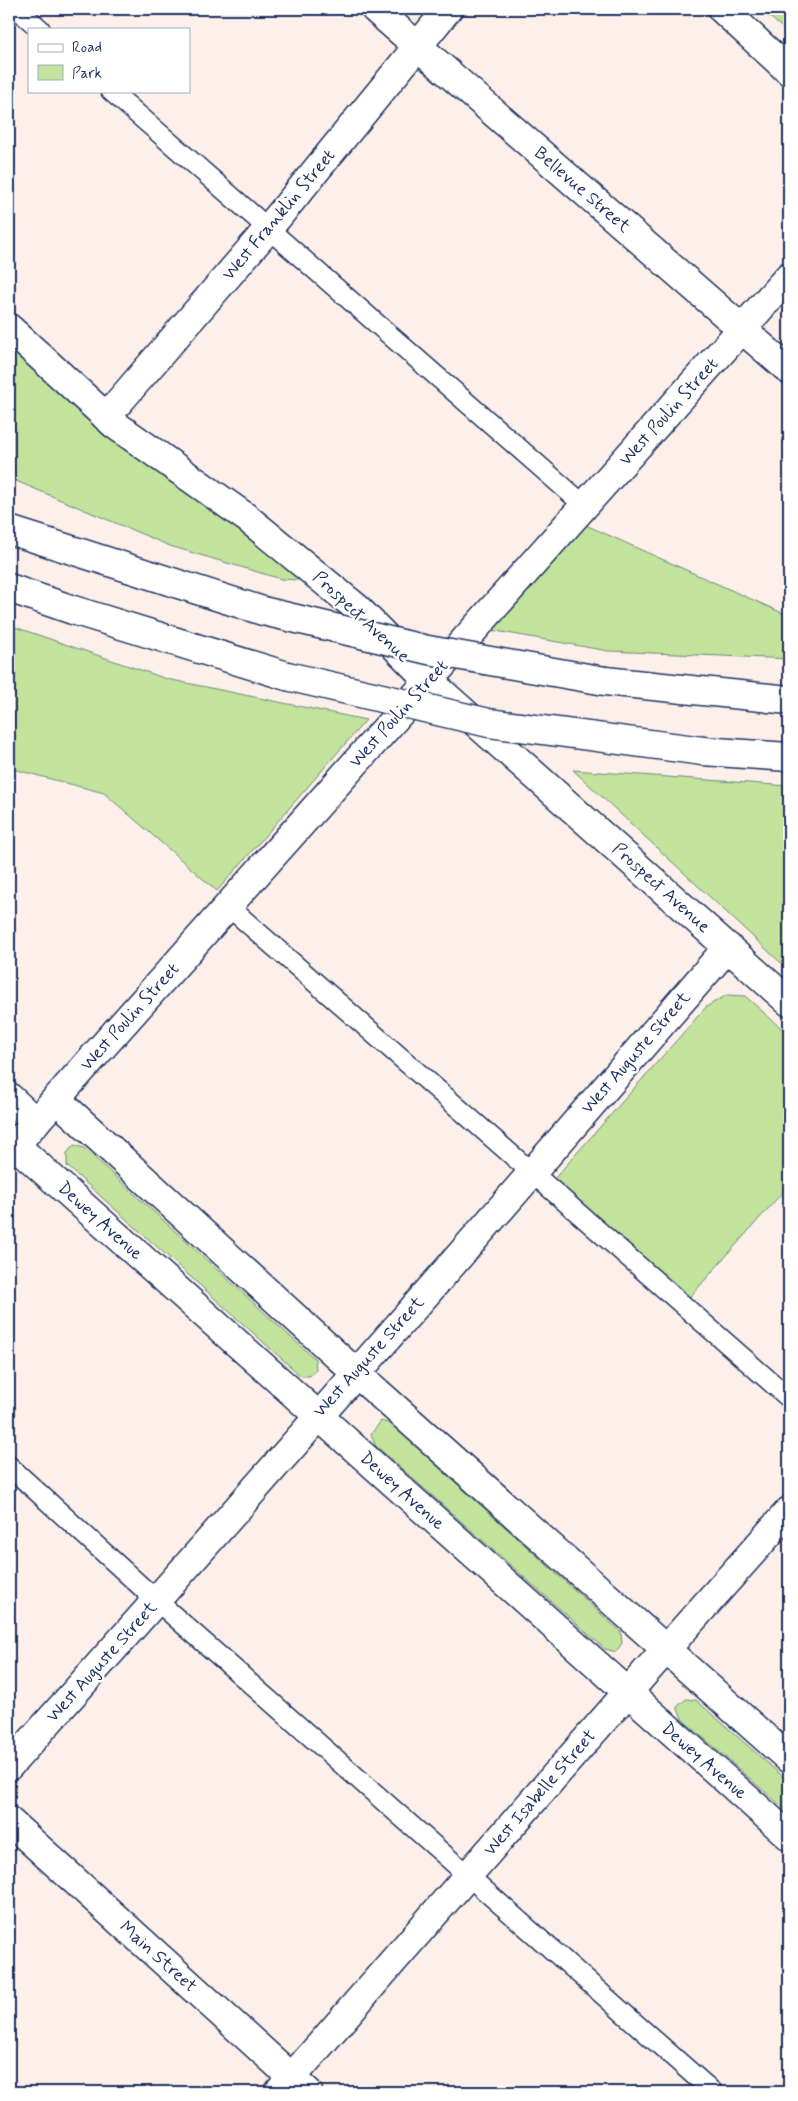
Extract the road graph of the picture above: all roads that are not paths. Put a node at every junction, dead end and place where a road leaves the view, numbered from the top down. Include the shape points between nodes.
1 (17, 9) edge
2 (375, 9) edge
3 (448, 9) edge
4 (722, 9) edge
5 (39, 28) edge
6 (418, 46) junction
7 (789, 70) edge
8 (112, 92) edge
9 (268, 229) junction
10 (789, 276) edge
11 (9, 328) edge
12 (741, 330) junction
13 (789, 370) edge
14 (106, 417) junction
15 (585, 506) junction
16 (9, 530) edge
17 (9, 588) edge
18 (429, 681) junction
19 (789, 700) edge
20 (789, 757) edge
21 (228, 906) junction
22 (728, 947) junction
23 (789, 1002) edge
24 (9, 1097) edge
25 (56, 1099) junction
26 (36, 1122) junction
27 (12, 1149) edge
28 (532, 1174) junction
29 (356, 1373) junction
30 (789, 1398) edge
31 (318, 1416) junction
32 (9, 1466) edge
33 (789, 1511) edge
34 (156, 1601) junction
35 (666, 1649) junction
36 (627, 1693) junction
37 (789, 1759) edge
38 (9, 1766) edge
39 (9, 1821) edge
40 (789, 1836) edge
41 (468, 1876) junction
42 (293, 2088) edge
43 (713, 2092) edge

1 - 5 lane
2 - 6 main road, Bellevue Street
3 - 6 main road, West Franklin Street
4 - 7 main road
6 - 9 main road, West Franklin Street
6 - 12 main road, Bellevue Street
8 - 9 lane
9 - 14 main road, West Franklin Street
9 - 15 lane
10 - 12 main road, West Poulin Street
11 - 14 main road, Prospect Avenue
12 - 13 main road, Bellevue Street
12 - 15 main road, West Poulin Street
14 - 18 main road, Prospect Avenue via 247,518 357,608
15 - 18 main road, West Poulin Street
16 - 19 main road, bridge via 263,611 428,650 606,681
17 - 20 main road, bridge via 287,676 489,723 703,751
18 - 21 main road, West Poulin Street
18 - 22 main road, Prospect Avenue
21 - 25 main road, West Poulin Street
21 - 28 lane
22 - 23 main road, Prospect Avenue
22 - 28 main road, West Auguste Street
24 - 26 main road
25 - 26 main road, West Poulin Street
25 - 29 main road
26 - 27 main road, West Poulin Street
27 - 31 main road, Dewey Avenue
28 - 29 main road, West Auguste Street
28 - 30 lane
29 - 31 main road, West Auguste Street
29 - 35 main road
31 - 34 main road, West Auguste Street
31 - 36 main road, Dewey Avenue
32 - 34 lane
33 - 35 main road, West Isabelle Street
34 - 38 main road, West Auguste Street
34 - 41 lane
35 - 36 main road, West Isabelle Street
35 - 37 main road
36 - 40 main road, Dewey Avenue
36 - 41 main road, West Isabelle Street
39 - 42 main road, Main Street
41 - 42 main road, West Isabelle Street
41 - 43 lane

